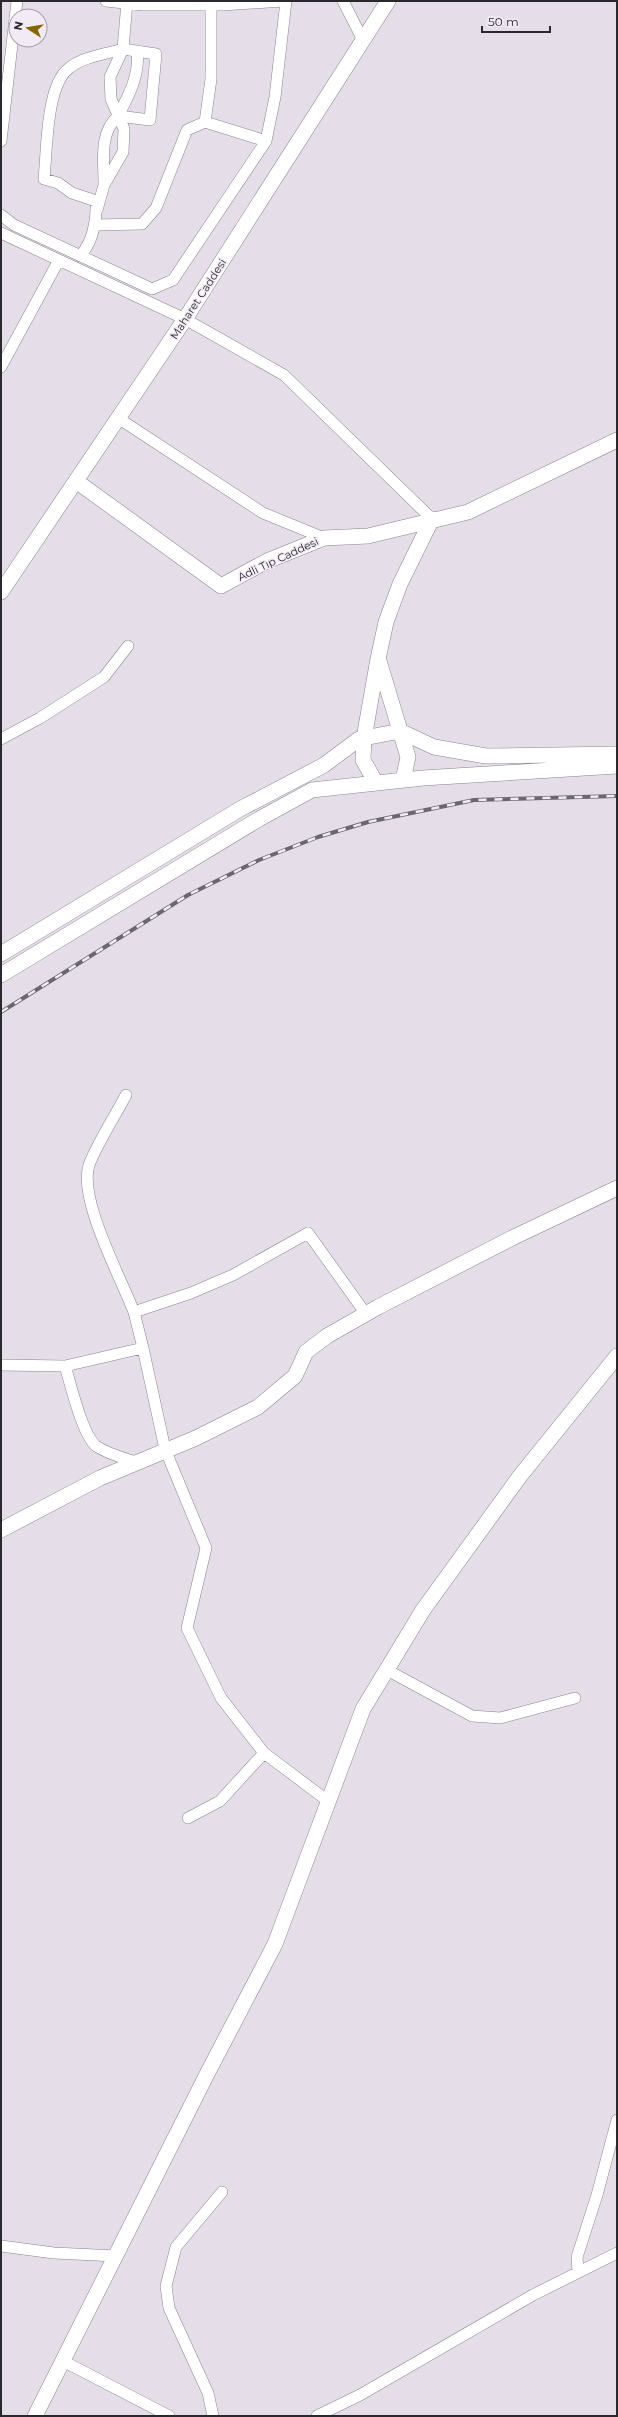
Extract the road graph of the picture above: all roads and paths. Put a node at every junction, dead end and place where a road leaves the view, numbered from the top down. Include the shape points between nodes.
1 (17, 1) edge
2 (106, 1) edge
3 (283, 1) edge
4 (286, 1) edge
5 (343, 1) edge
6 (388, 1) edge
7 (127, 2) junction
8 (143, 3) edge
9 (211, 5) junction
10 (363, 40) junction
11 (123, 49) junction
12 (137, 51) junction
13 (118, 116) junction
14 (205, 122) junction
15 (1, 141) edge
16 (266, 141) junction
17 (104, 185) junction
18 (97, 210) junction
19 (1, 214) edge
20 (95, 225) junction
21 (1, 233) edge
22 (80, 256) junction
23 (59, 260) junction
24 (185, 319) junction
25 (1, 366) edge
26 (118, 418) junction
27 (617, 440) edge
28 (76, 481) junction
29 (432, 519) junction
30 (324, 538) junction
31 (1, 592) edge
32 (128, 646) dead end
33 (378, 659) junction
34 (400, 732) junction
35 (364, 738) junction
36 (1, 739) edge
37 (617, 754) edge
38 (617, 766) edge
39 (403, 780) junction
40 (376, 783) junction
41 (1, 954) edge
42 (1, 975) edge
43 (126, 1095) dead end
44 (617, 1188) edge
45 (134, 1312) junction
46 (366, 1314) junction
47 (143, 1348) junction
48 (617, 1356) edge
49 (1, 1365) edge
50 (65, 1366) junction
51 (165, 1449) junction
52 (136, 1462) junction
53 (1, 1530) edge
54 (387, 1670) junction
55 (575, 1698) dead end
56 (264, 1753) junction
57 (328, 1801) junction
58 (188, 1818) dead end
59 (617, 2120) edge
60 (222, 2192) dead end
61 (1, 2246) edge
62 (617, 2253) edge
63 (117, 2256) junction
64 (578, 2272) junction
65 (63, 2361) junction
66 (35, 2416) edge
67 (169, 2416) edge
68 (213, 2416) edge
69 (317, 2416) edge

1 - 15 street
2 - 7 street
3 - 9 street
4 - 16 street via 275,97
5 - 10 street
6 - 10 street, Maharet Caddesi
7 - 8 street
7 - 11 street
8 - 9 street
9 - 14 street via 210,79
10 - 24 street, Maharet Caddesi
11 - 12 street
11 - 13 street via 110,78 111,99
11 - 18 street via 89,59 68,69 57,84 52,101 44,179 96,202
12 - 13 street via 138,62 133,86
12 - 13 street via 156,54 150,120
13 - 17 street via 110,123 105,136
13 - 17 street via 124,129 123,152
14 - 16 street
14 - 20 street via 187,130 156,208 142,224
16 - 22 street via 173,280 152,289
17 - 18 street
18 - 20 street
19 - 22 street via 14,225
20 - 22 street via 87,248
21 - 23 street
23 - 24 street
23 - 25 street
24 - 26 street, Maharet Caddesi
24 - 29 street via 284,375
26 - 28 street, Maharet Caddesi
26 - 30 street via 263,513
27 - 29 street, Adli Tıp Caddesi via 468,512
28 - 30 street, Adli Tıp Caddesi via 221,586 267,562
28 - 31 street, Maharet Caddesi
29 - 30 street, Adli Tıp Caddesi via 368,536
29 - 33 street via 400,584 386,622
32 - 36 street via 104,678
33 - 34 street
33 - 35 street
34 - 35 street
34 - 37 street via 434,747 486,756
34 - 39 street via 408,757
35 - 40 street via 363,760
35 - 41 street via 324,765 240,809
38 - 39 street
39 - 40 street
40 - 42 street via 312,790 259,819
43 - 45 street via 89,1166 88,1197
44 - 46 street via 512,1238
45 - 46 street via 191,1293 233,1275 308,1233
45 - 47 street
46 - 51 street via 327,1336 306,1352 295,1376 258,1407 196,1438
47 - 50 street
47 - 51 street
48 - 54 street via 520,1476 423,1610
49 - 50 street
50 - 52 street via 83,1427 95,1445 111,1454
51 - 52 street
51 - 56 street via 206,1548 187,1628 221,1698
52 - 53 street
54 - 55 street via 472,1716 500,1718
54 - 57 street via 363,1709
56 - 57 street
56 - 58 street via 220,1801
57 - 63 street via 275,1944
59 - 64 street via 577,2257
60 - 68 street via 176,2247 166,2286 169,2308 208,2393
61 - 63 street via 54,2253
62 - 64 street
63 - 65 street
64 - 69 street via 360,2395
65 - 66 street
65 - 67 street

